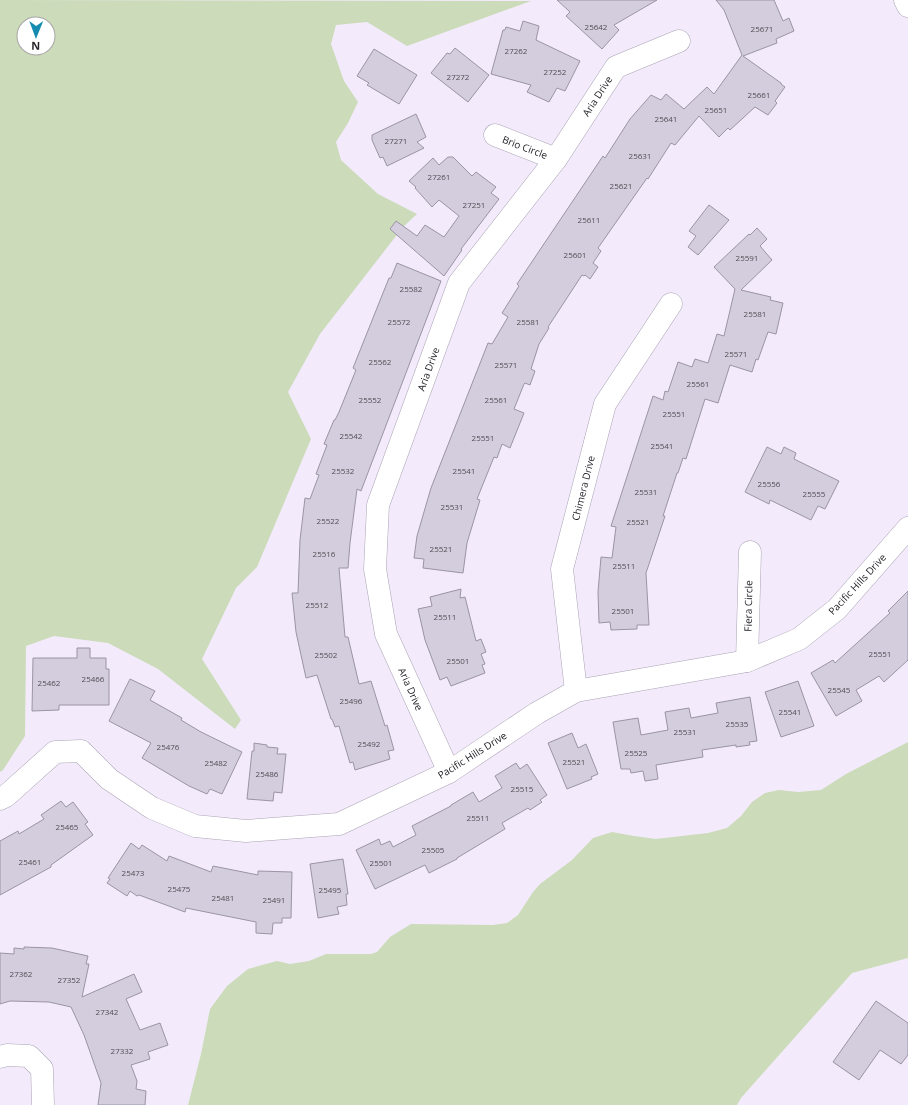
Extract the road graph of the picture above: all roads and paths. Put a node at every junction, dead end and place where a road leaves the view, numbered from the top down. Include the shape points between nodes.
1 (905, 0) edge
2 (908, 6) edge
3 (679, 41) dead end
4 (495, 135) dead end
5 (556, 159) junction
6 (671, 304) dead end
7 (908, 528) edge
8 (750, 552) dead end
9 (747, 661) junction
10 (576, 691) junction
11 (449, 772) junction
12 (0, 799) edge
13 (0, 1057) edge
14 (43, 1105) edge

1 - 2 street
3 - 5 street, Aria Drive via 616,67
4 - 5 street, Brio Circle
5 - 11 street, Aria Drive via 459,283 378,505 375,569 386,634
6 - 10 street, Chimera Drive via 605,404 562,569
7 - 9 street, Pacific Hills Drive via 837,609 799,639
8 - 9 street, Fiera Circle
9 - 10 street, Pacific Hills Drive
10 - 11 street, Pacific Hills Drive via 537,713
11 - 12 street, Pacific Hills Drive via 339,824 246,831 195,826 152,808 109,779 81,751 55,752
13 - 14 street via 28,1056 42,1069

